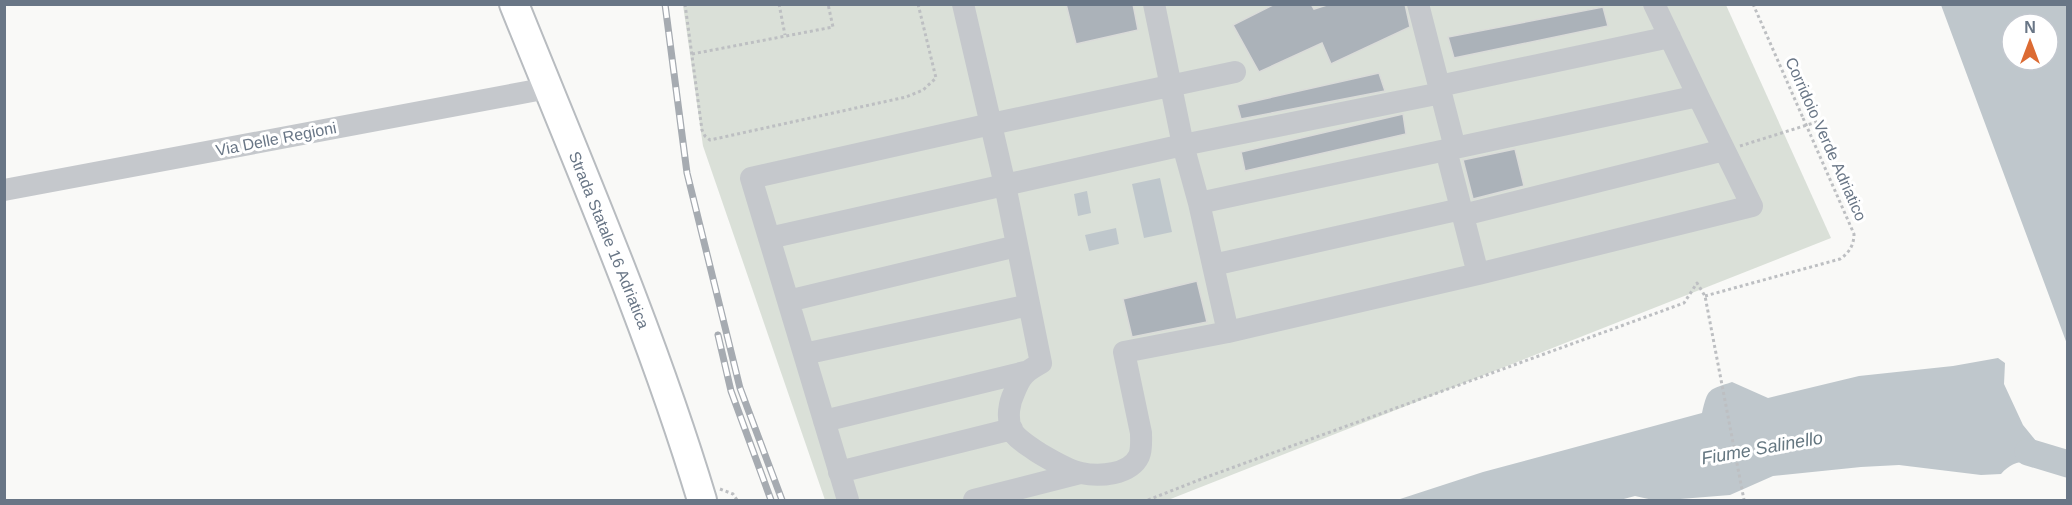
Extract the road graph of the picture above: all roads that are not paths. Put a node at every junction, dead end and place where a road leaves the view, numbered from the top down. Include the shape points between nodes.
1 (514, 4) edge
2 (963, 4) edge
3 (1154, 4) edge
4 (1418, 4) edge
5 (1654, 4) edge
6 (1670, 37) junction
7 (1235, 72) dead end
8 (1171, 85) junction
9 (548, 88) junction
10 (1440, 90) junction
11 (1698, 96) junction
12 (991, 124) junction
13 (1183, 145) junction
14 (1451, 149) junction
15 (1724, 150) junction
16 (1005, 185) junction
17 (4, 190) edge
18 (1199, 203) junction
19 (1462, 212) junction
20 (769, 238) junction
21 (1017, 246) junction
22 (1213, 266) junction
23 (1478, 274) junction
24 (788, 301) junction
25 (1029, 305) junction
26 (1228, 332) junction
27 (804, 354) junction
28 (1025, 372) junction
29 (824, 421) junction
30 (1012, 429) junction
31 (839, 472) junction
32 (1080, 473) junction
33 (698, 493) edge
34 (848, 501) edge
35 (974, 501) edge

1 - 9 main road, Strada Statale 16 Adriatica
2 - 12 street
3 - 8 street
4 - 10 street
5 - 6 street
6 - 10 street
6 - 11 street
7 - 8 street
8 - 12 street
8 - 13 street
9 - 17 street, Via Delle Regioni
9 - 33 main road, Strada Statale 16 Adriatica via 662,375
10 - 13 street
10 - 14 street
11 - 14 street
11 - 15 street
12 - 16 street
12 - 20 street via 752,178
13 - 16 street
13 - 18 street
14 - 18 street
14 - 19 street
15 - 19 street
15 - 23 street via 1752,206
16 - 20 street
16 - 21 street
18 - 22 street
19 - 22 street
19 - 23 street
20 - 24 street
21 - 24 street
21 - 25 street
22 - 26 street
23 - 26 street
24 - 27 street
25 - 27 street
25 - 28 street via 1041,363
26 - 32 street via 1124,352 1141,433 1139,457 1125,470
27 - 29 street
28 - 29 street
28 - 30 street via 1010,402
29 - 31 street
30 - 31 street
30 - 32 street via 1028,446
31 - 34 street
32 - 35 street

